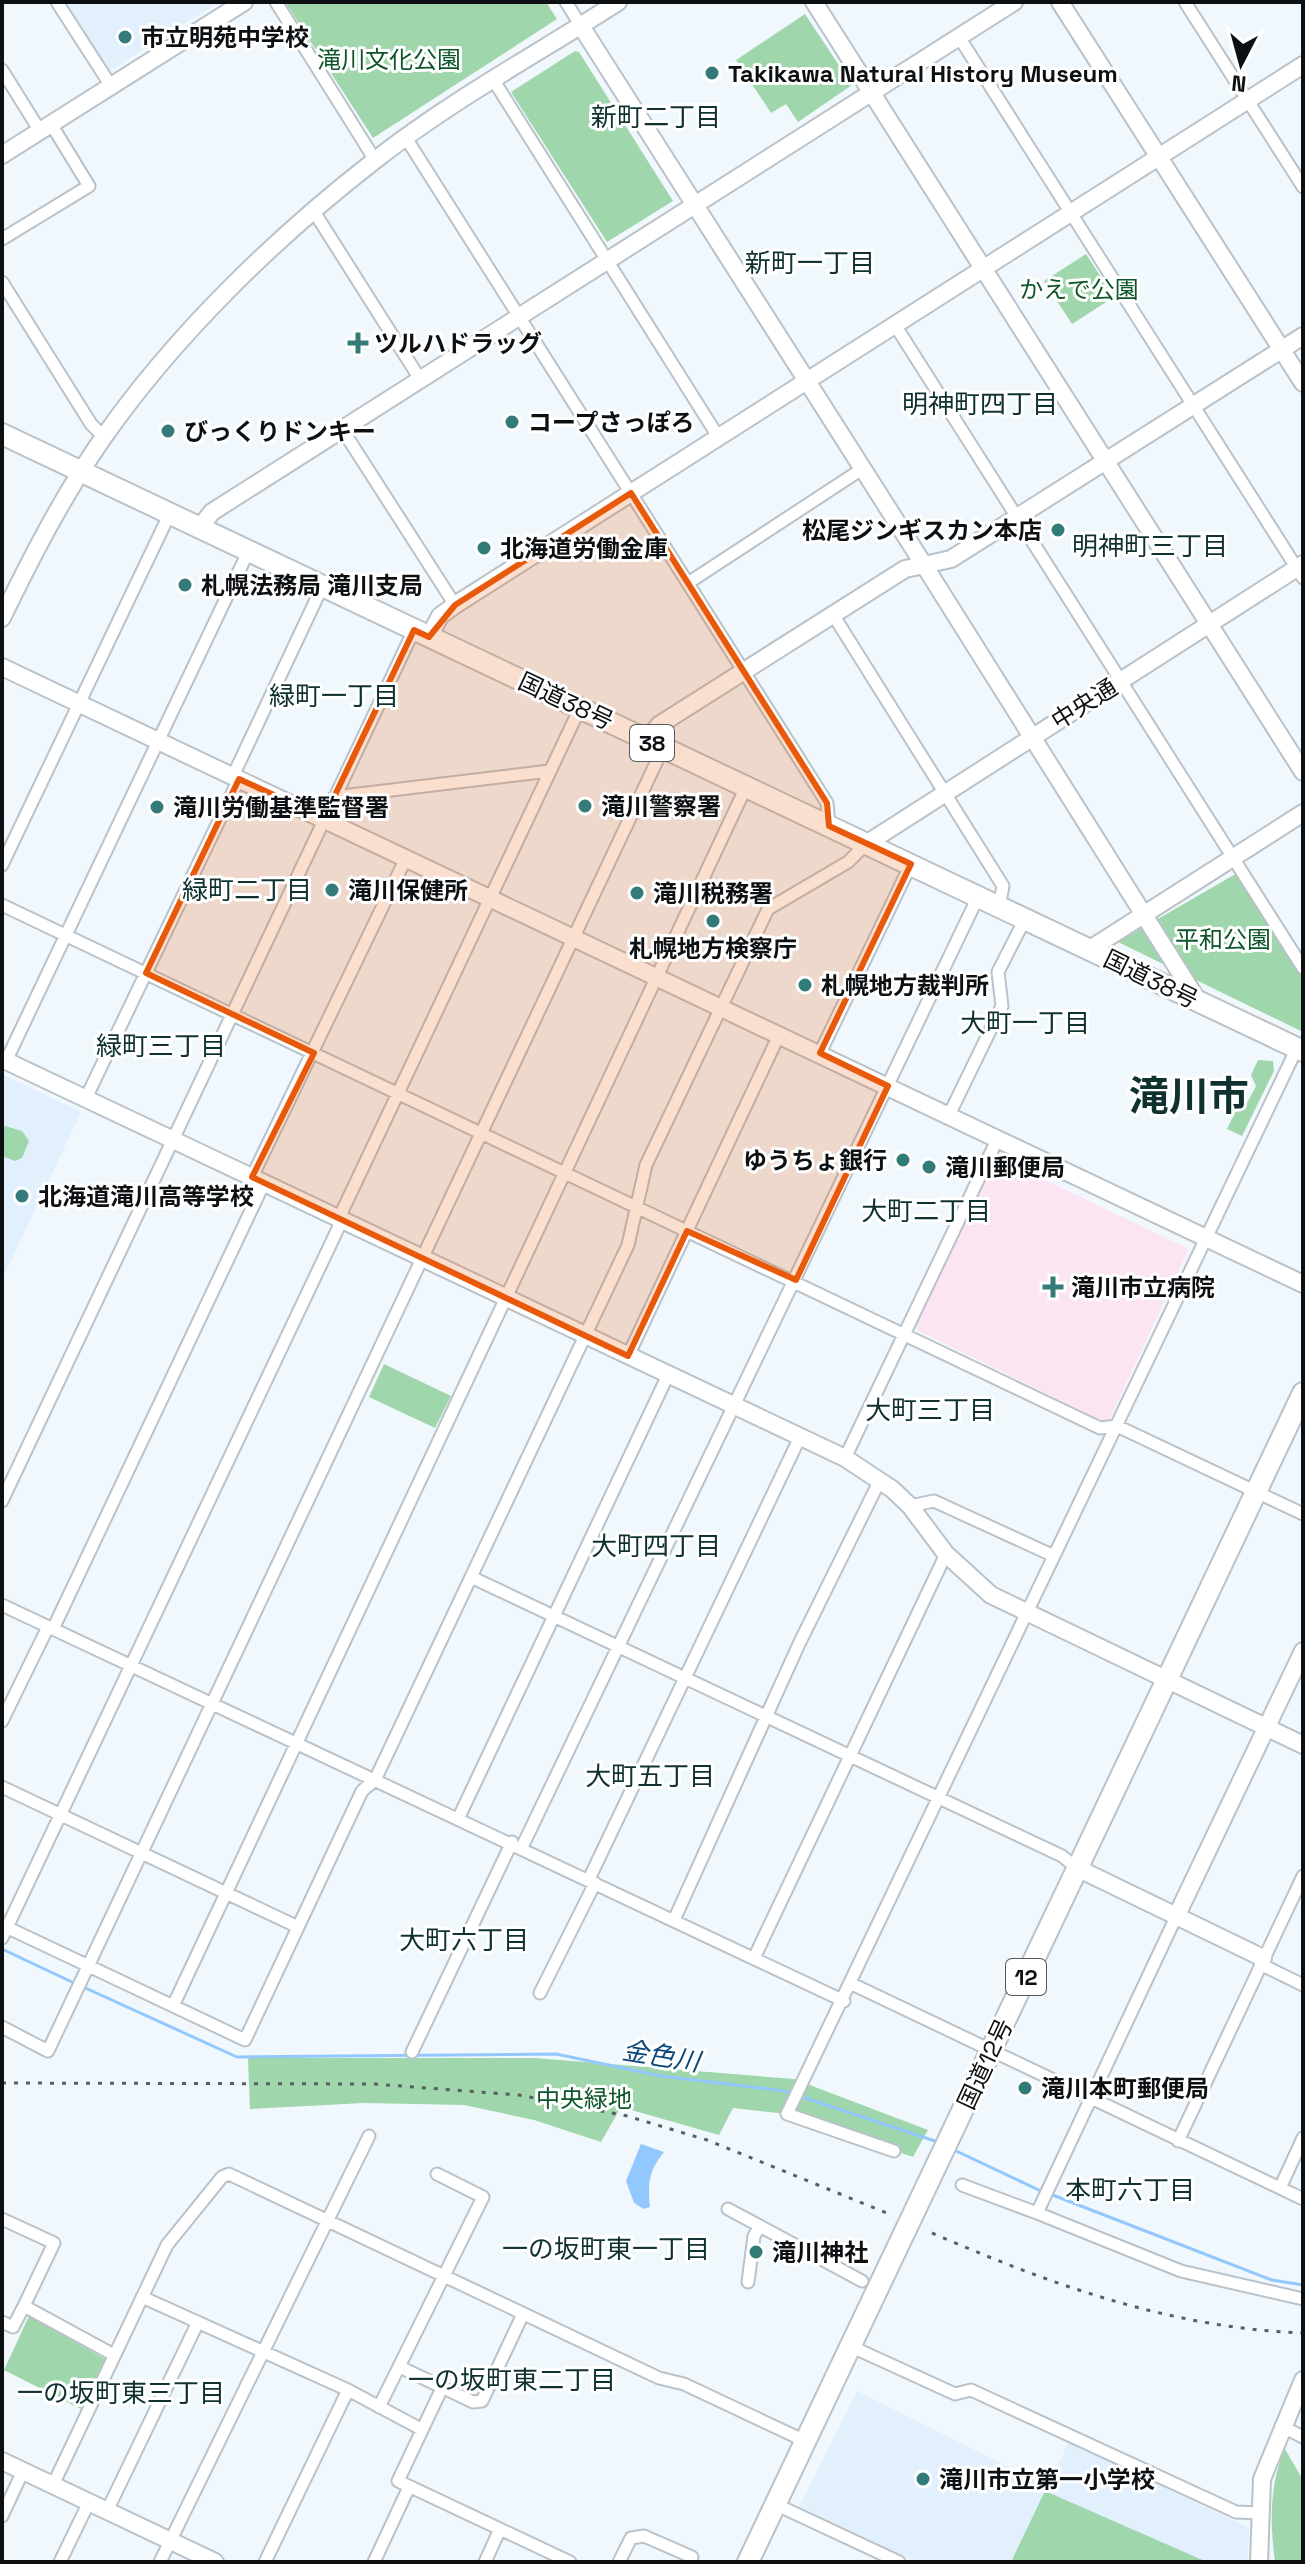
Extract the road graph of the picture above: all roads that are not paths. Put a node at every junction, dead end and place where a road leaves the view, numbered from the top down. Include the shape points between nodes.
1 (57, 2) edge
2 (244, 2) edge
3 (276, 2) edge
4 (566, 2) edge
5 (618, 2) edge
6 (814, 2) edge
7 (1014, 2) edge
8 (1060, 2) edge
9 (1185, 2) edge
10 (581, 26) junction
11 (959, 37) junction
12 (1303, 65) edge
13 (2, 70) edge
14 (494, 81) junction
15 (111, 86) junction
16 (871, 93) junction
17 (1248, 101) junction
18 (45, 128) junction
19 (406, 138) junction
20 (2, 155) edge
21 (1159, 157) junction
22 (375, 160) junction
23 (1303, 187) edge
24 (695, 204) junction
25 (313, 210) junction
26 (1069, 213) junction
27 (2, 239) edge
28 (607, 260) junction
29 (983, 268) junction
30 (2, 282) edge
31 (518, 317) junction
32 (895, 325) junction
33 (1303, 336) edge
34 (1282, 350) junction
35 (420, 379) junction
36 (807, 381) junction
37 (1303, 383) edge
38 (1192, 406) junction
39 (342, 429) junction
40 (2, 434) edge
41 (104, 437) junction
42 (719, 438) junction
43 (1106, 462) junction
44 (862, 469) junction
45 (81, 471) junction
46 (631, 493) junction
47 (170, 513) junction
48 (1017, 518) junction
49 (200, 527) junction
50 (249, 550) junction
51 (924, 565) junction
52 (1301, 570) edge
53 (688, 583) junction
54 (323, 585) junction
55 (455, 605) junction
56 (832, 613) junction
57 (2, 618) edge
58 (1209, 624) junction
59 (421, 633) junction
60 (2, 667) edge
61 (744, 671) junction
62 (1122, 680) junction
63 (80, 704) junction
64 (580, 708) junction
65 (1033, 737) junction
66 (159, 741) junction
67 (655, 744) junction
68 (549, 771) junction
69 (1303, 772) edge
70 (236, 778) junction
71 (746, 787) junction
72 (945, 792) junction
73 (334, 797) junction
74 (1303, 813) edge
75 (324, 818) junction
76 (829, 826) junction
77 (866, 844) junction
78 (1234, 856) junction
79 (406, 858) junction
80 (911, 864) junction
81 (2, 865) edge
82 (978, 897) junction
83 (490, 898) junction
84 (2, 905) edge
85 (999, 907) junction
86 (1145, 912) junction
87 (1025, 919) junction
88 (65, 934) junction
89 (574, 938) junction
90 (1090, 949) junction
91 (1303, 968) edge
92 (146, 973) junction
93 (656, 976) junction
94 (1198, 1001) junction
95 (721, 1007) junction
96 (231, 1014) junction
97 (779, 1035) junction
98 (1300, 1049) edge
99 (314, 1053) junction
100 (820, 1053) junction
101 (4, 1060) edge
102 (888, 1086) junction
103 (397, 1093) junction
104 (86, 1098) junction
105 (949, 1115) junction
106 (482, 1132) junction
107 (998, 1138) junction
108 (172, 1139) junction
109 (563, 1172) junction
110 (258, 1180) junction
111 (638, 1207) junction
112 (340, 1219) junction
113 (687, 1231) junction
114 (1206, 1238) junction
115 (424, 1259) junction
116 (796, 1280) junction
117 (1303, 1284) edge
118 (507, 1298) junction
119 (905, 1334) junction
120 (586, 1335) junction
121 (628, 1356) junction
122 (668, 1375) junction
123 (1303, 1393) edge
124 (733, 1405) junction
125 (1117, 1426) junction
126 (800, 1437) junction
127 (845, 1458) junction
128 (880, 1480) junction
129 (1255, 1492) junction
130 (2, 1501) edge
131 (910, 1506) junction
132 (1303, 1514) edge
133 (946, 1554) junction
134 (1054, 1556) junction
135 (471, 1577) junction
136 (2, 1605) edge
137 (1028, 1614) junction
138 (555, 1616) junction
139 (50, 1628) junction
140 (619, 1646) junction
141 (1303, 1651) edge
142 (130, 1666) junction
143 (686, 1677) junction
144 (1167, 1681) junction
145 (213, 1705) junction
146 (767, 1716) junction
147 (2, 1721) edge
148 (1265, 1727) junction
149 (296, 1745) junction
150 (1303, 1745) edge
151 (849, 1755) junction
152 (375, 1780) junction
153 (2, 1787) edge
154 (940, 1797) junction
155 (60, 1815) junction
156 (459, 1817) junction
157 (517, 1845) junction
158 (142, 1856) junction
159 (1077, 1868) junction
160 (1303, 1876) edge
161 (592, 1881) junction
162 (225, 1893) junction
163 (1176, 1917) junction
164 (674, 1920) junction
165 (298, 1927) junction
166 (4, 1930) edge
167 (754, 1958) junction
168 (1261, 1961) junction
169 (90, 1967) junction
170 (852, 1984) junction
171 (1303, 1985) edge
172 (540, 1993) dead end
173 (844, 2001) junction
174 (173, 2006) junction
175 (2, 2027) edge
176 (412, 2052) dead end
177 (991, 2052) junction
178 (1091, 2098) junction
179 (369, 2136) dead end
180 (1303, 2138) edge
181 (1178, 2141) junction
182 (894, 2151) dead end
183 (437, 2174) dead end
184 (962, 2185) dead end
185 (1280, 2188) junction
186 (1303, 2199) edge
187 (728, 2209) dead end
188 (1037, 2213) junction
189 (2, 2219) edge
190 (325, 2221) junction
191 (760, 2226) junction
192 (444, 2277) junction
193 (862, 2281) dead end
194 (748, 2282) dead end
195 (142, 2297) junction
196 (1303, 2299) edge
197 (24, 2306) junction
198 (523, 2314) junction
199 (2, 2322) edge
200 (198, 2322) junction
201 (850, 2346) junction
202 (262, 2352) junction
203 (114, 2355) junction
204 (400, 2367) junction
205 (1303, 2380) edge
206 (442, 2388) junction
207 (348, 2390) junction
208 (379, 2407) junction
209 (1281, 2426) junction
210 (421, 2429) junction
211 (1303, 2437) edge
212 (805, 2441) junction
213 (2, 2461) edge
214 (23, 2471) junction
215 (53, 2485) junction
216 (409, 2487) junction
217 (89, 2502) junction
218 (775, 2504) junction
219 (107, 2511) junction
220 (1260, 2513) junction
221 (2, 2516) edge
222 (500, 2529) junction
223 (170, 2541) junction
224 (548, 2557) edge
225 (692, 2557) dead end
226 (891, 2560) edge
227 (60, 2562) edge
228 (160, 2562) edge
229 (215, 2562) edge
230 (265, 2562) edge
231 (374, 2562) edge
232 (485, 2562) edge
233 (570, 2562) edge
234 (619, 2562) edge
235 (748, 2562) edge
236 (1259, 2562) edge

1 - 15 street
2 - 15 street
3 - 22 street
4 - 10 street
5 - 10 street
6 - 16 street
7 - 11 street
8 - 21 street
9 - 17 street
10 - 14 street
10 - 24 street
11 - 16 street
11 - 26 street
12 - 17 street
13 - 18 street
14 - 19 street
14 - 28 street
15 - 18 street
16 - 24 street
16 - 29 street
17 - 21 street
17 - 23 street
18 - 20 street
18 - 27 street via 89,186
19 - 22 street
19 - 31 street
21 - 26 street
21 - 34 street
22 - 25 street
24 - 28 street
24 - 36 street
25 - 35 street
25 - 41 street via 235,283
26 - 29 street
26 - 38 street
28 - 31 street
28 - 42 street
29 - 32 street
29 - 43 street
30 - 41 street
31 - 35 street
31 - 46 street
32 - 36 street
32 - 48 street
33 - 34 street
34 - 37 street
34 - 38 street
35 - 39 street
36 - 42 street
36 - 44 street
38 - 43 street
38 - 52 street
39 - 49 street via 212,512
39 - 55 street
40 - 45 highway, 国道38号 / 38
41 - 45 street
42 - 46 street
43 - 48 street
43 - 58 street
44 - 51 street
44 - 53 street
45 - 47 highway, 国道38号 / 38
45 - 57 street
46 - 53 street
46 - 55 street
47 - 49 highway, 国道38号 / 38
47 - 63 street
48 - 51 street via 951,559
48 - 62 street
49 - 50 highway, 国道38号 / 38
50 - 54 highway, 国道38号 / 38
50 - 66 street
51 - 56 street via 905,569
51 - 65 street
52 - 58 street, 中央通
53 - 61 street
54 - 59 highway, 国道38号 / 38
54 - 70 street
55 - 59 street
56 - 61 street
56 - 72 street
58 - 62 street, 中央通
58 - 69 street
59 - 64 highway, 国道38号 / 38
59 - 73 street
60 - 63 street
61 - 67 street via 659,725
61 - 76 street via 827,803
62 - 65 street, 中央通
62 - 78 street
63 - 66 street
63 - 81 street
64 - 67 highway, 国道38号 / 38
64 - 68 street
65 - 72 street, 中央通
65 - 86 street
66 - 70 street
66 - 88 street
67 - 71 highway, 国道38号 / 38
67 - 89 street
68 - 73 street
68 - 83 street
70 - 75 street
70 - 92 street
71 - 76 highway, 国道38号 / 38
71 - 93 street
72 - 77 street, 中央通
72 - 85 street via 1003,886
73 - 75 street
74 - 78 street
75 - 79 street
75 - 96 street
76 - 77 highway, 国道38号 / 38
77 - 80 highway, 国道38号 / 38
77 - 95 street via 848,862 768,909
78 - 86 street
78 - 91 street
79 - 83 street
79 - 99 street
80 - 82 highway, 国道38号 / 38
80 - 100 street
82 - 85 highway, 国道38号 / 38
82 - 102 street
83 - 89 street
83 - 103 street
84 - 88 street
85 - 87 highway, 国道38号 / 38
86 - 90 street
86 - 94 street
87 - 90 highway, 国道38号 / 38
87 - 105 street via 998,972 1002,1006
88 - 92 street
88 - 101 street
89 - 93 street
89 - 106 street
90 - 94 highway, 国道38号 / 38
92 - 96 street
92 - 104 street
93 - 95 street
93 - 109 street
94 - 98 highway, 国道38号 / 38
95 - 97 street
95 - 111 street via 646,1165
96 - 99 street
96 - 108 street
97 - 100 street
97 - 113 street
98 - 114 street
99 - 103 street
99 - 110 street
100 - 102 street
101 - 104 street
102 - 105 street
102 - 116 street
103 - 106 street
103 - 112 street
104 - 108 street
105 - 107 street
106 - 109 street
106 - 115 street
107 - 114 street
107 - 119 street
108 - 110 street
108 - 130 street
109 - 111 street
109 - 118 street
110 - 112 street
110 - 139 street
111 - 113 street
111 - 120 street via 628,1245
112 - 115 street
112 - 142 street
113 - 116 street
113 - 121 street
114 - 117 street
114 - 125 street
115 - 118 street
115 - 145 street
116 - 119 street
116 - 124 street
118 - 120 street
118 - 149 street
119 - 125 street via 1100,1428
119 - 127 street
120 - 121 street
120 - 135 street
121 - 122 street
122 - 124 street
122 - 138 street
123 - 129 highway, 国道12号 / 12
124 - 126 street
124 - 140 street
125 - 129 street
125 - 134 street
126 - 127 street
126 - 143 street
127 - 128 street
128 - 131 street
128 - 146 street
129 - 132 street
129 - 144 highway, 国道12号 / 12
131 - 133 street
131 - 134 street via 934,1501
133 - 137 street via 991,1595
133 - 151 street
134 - 137 street
135 - 138 street
135 - 152 street
136 - 139 street
137 - 144 street
137 - 154 street
138 - 140 street
138 - 156 street
139 - 142 street
139 - 147 street
140 - 143 street
140 - 157 street
141 - 148 street
142 - 145 street
142 - 155 street
143 - 146 street
143 - 161 street
144 - 148 street
144 - 159 highway, 国道12号 / 12
145 - 149 street
145 - 158 street
146 - 151 street
146 - 164 street
148 - 150 street
148 - 163 street
149 - 152 street
149 - 162 street
151 - 154 street
151 - 167 street
152 - 156 street
152 - 165 street via 362,1791
153 - 155 street
154 - 159 street
154 - 170 street
155 - 158 street
155 - 166 street
156 - 157 street
157 - 161 street
157 - 176 street
158 - 162 street
158 - 169 street
159 - 163 street
159 - 177 highway, 国道12号 / 12
160 - 168 street
161 - 164 street
161 - 172 street
162 - 165 street
162 - 174 street
163 - 168 street
163 - 178 street
164 - 167 street
165 - 174 street via 245,2040
166 - 169 street
167 - 173 street
168 - 171 street
168 - 181 street
169 - 174 street
169 - 175 street via 48,2051
170 - 173 street
170 - 177 street
173 - 182 street via 787,2114
177 - 178 street
177 - 201 highway, 国道12号 / 12
178 - 181 street
178 - 188 street
179 - 190 street
180 - 185 street
181 - 185 street
183 - 192 street via 483,2197
184 - 188 street
185 - 186 street
187 - 191 street
188 - 196 street via 1181,2271
189 - 197 street via 54,2243
190 - 192 street
190 - 195 street via 229,2174 167,2245
190 - 202 street
191 - 193 street
191 - 194 street
192 - 198 street
192 - 204 street
195 - 200 street
195 - 203 street
197 - 199 street via 13,2327
197 - 203 street
198 - 206 street via 482,2401
198 - 212 street
200 - 202 street
200 - 219 street
201 - 212 highway, 国道12号 / 12
201 - 220 street via 955,2394 971,2390 1236,2512
202 - 207 street
202 - 223 street
203 - 215 street
204 - 206 street
204 - 208 street
205 - 209 street
206 - 210 street
207 - 208 street
207 - 230 street
208 - 210 street
209 - 211 street
209 - 220 street via 1262,2479
210 - 216 street via 398,2481
212 - 218 highway, 国道12号 / 12
213 - 214 street
214 - 215 street
214 - 221 street
215 - 217 street
216 - 222 street
216 - 231 street
217 - 219 street
217 - 227 street
218 - 226 street
218 - 235 highway, 国道12号 / 12
219 - 223 street
220 - 236 street
222 - 224 street
222 - 232 street
223 - 228 street
223 - 229 street
224 - 233 street
225 - 234 street via 644,2536 631,2538

